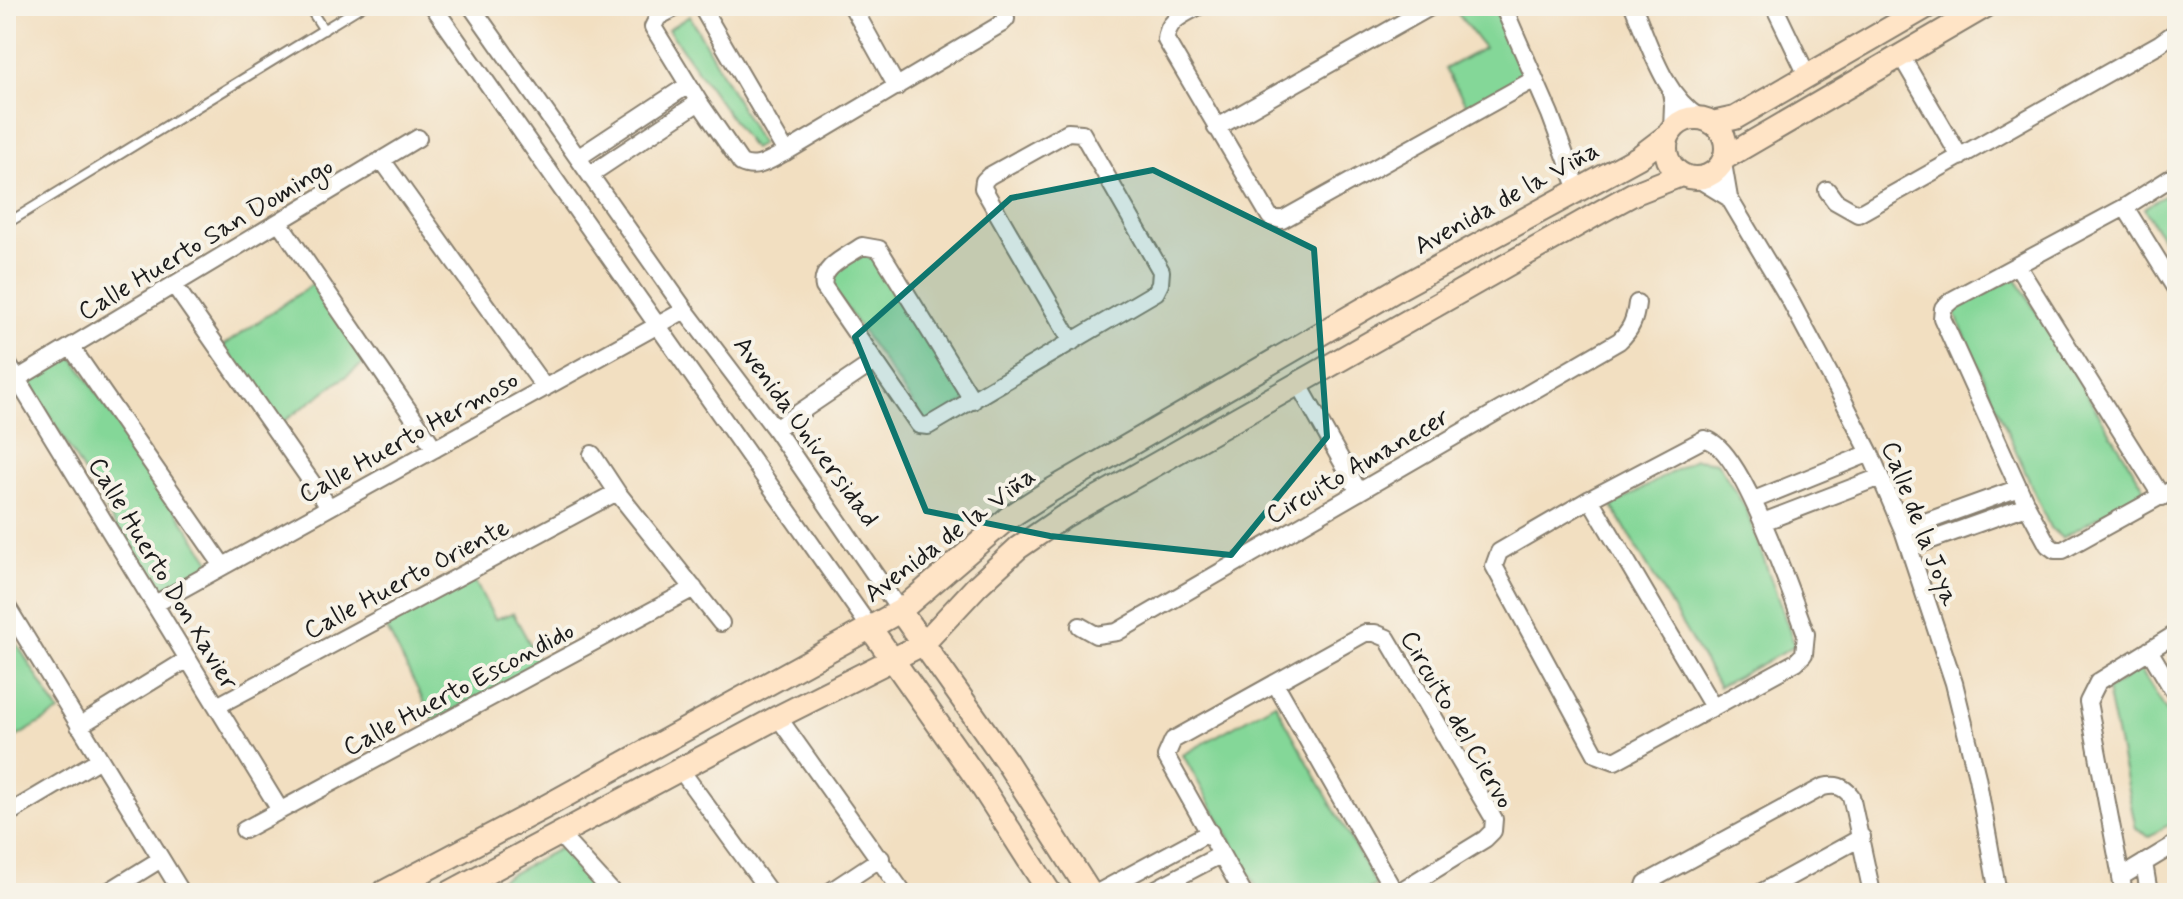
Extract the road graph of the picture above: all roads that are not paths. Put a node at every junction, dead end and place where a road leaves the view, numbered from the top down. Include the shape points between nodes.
1 (308, 6) edge
2 (362, 6) edge
3 (433, 6) edge
4 (471, 6) edge
5 (679, 6) edge
6 (701, 6) edge
7 (852, 6) edge
8 (1003, 6) edge
9 (1199, 6) edge
10 (1432, 6) edge
11 (1503, 6) edge
12 (1633, 6) edge
13 (1774, 6) edge
14 (1928, 6) edge
15 (1986, 6) edge
16 (324, 30) junction
17 (2177, 31) edge
18 (1901, 56) junction
19 (1807, 75) junction
20 (1533, 80) junction
21 (688, 85) junction
22 (897, 87) junction
23 (1671, 90) junction
24 (699, 102) junction
25 (1706, 121) junction
26 (1216, 128) junction
27 (1670, 132) junction
28 (418, 138) dead end
29 (786, 152) junction
30 (579, 157) junction
31 (1960, 157) junction
32 (382, 160) junction
33 (1724, 160) junction
34 (591, 174) junction
35 (2177, 174) edge
36 (1689, 177) junction
37 (1578, 190) junction
38 (1827, 190) dead end
39 (1729, 198) junction
40 (2125, 207) junction
41 (279, 222) junction
42 (6, 224) edge
43 (2017, 265) junction
44 (174, 285) junction
45 (1403, 286) junction
46 (2177, 291) edge
47 (1637, 303) dead end
48 (685, 310) junction
49 (1419, 315) junction
50 (656, 326) junction
51 (1072, 342) junction
52 (71, 347) junction
53 (6, 361) edge
54 (874, 362) junction
55 (17, 379) junction
56 (1299, 385) junction
57 (545, 388) junction
58 (1207, 400) junction
59 (973, 401) junction
60 (1221, 428) junction
61 (775, 429) junction
62 (435, 449) junction
63 (1870, 453) junction
64 (592, 454) dead end
65 (1880, 477) junction
66 (2177, 487) edge
67 (2019, 488) junction
68 (617, 492) junction
69 (1359, 492) junction
70 (2162, 497) junction
71 (1590, 499) junction
72 (1754, 500) junction
73 (2027, 506) junction
74 (329, 507) junction
75 (1763, 522) junction
76 (1903, 530) junction
77 (1909, 548) junction
78 (223, 566) junction
79 (694, 588) junction
80 (155, 604) junction
81 (6, 605) edge
82 (900, 611) junction
83 (721, 623) dead end
84 (1080, 626) dead end
85 (871, 629) junction
86 (2177, 633) edge
87 (923, 644) junction
88 (2149, 650) junction
89 (188, 659) junction
90 (892, 660) junction
91 (1275, 683) junction
92 (2177, 697) edge
93 (217, 706) junction
94 (1713, 707) junction
95 (778, 717) junction
96 (79, 726) junction
97 (100, 759) junction
98 (680, 769) junction
99 (280, 810) junction
100 (6, 815) edge
101 (244, 830) dead end
102 (1210, 832) junction
103 (560, 835) junction
104 (1862, 837) junction
105 (2177, 843) edge
106 (1220, 855) junction
107 (881, 858) junction
108 (161, 859) junction
109 (2144, 863) junction
110 (2123, 885) edge
111 (106, 893) edge
112 (182, 893) edge
113 (382, 893) edge
114 (449, 893) edge
115 (613, 893) edge
116 (770, 893) edge
117 (828, 893) edge
118 (903, 893) edge
119 (1050, 893) edge
120 (1090, 893) edge
121 (1097, 893) edge
122 (1148, 893) edge
123 (1243, 893) edge
124 (1396, 893) edge
125 (1643, 893) edge
126 (1760, 893) edge
127 (1872, 893) edge
128 (1998, 893) edge
129 (2149, 893) edge

1 - 16 lane
2 - 16 lane
3 - 50 street
4 - 30 street, Avenida Universidad
5 - 21 street via 658,17 653,27
6 - 29 street
7 - 22 street
8 - 22 street via 1007,13 1001,24
9 - 26 street via 1172,21 1166,40
10 - 26 street
11 - 20 street
12 - 23 street
13 - 19 street
14 - 19 street
15 - 18 street
16 - 42 lane
17 - 31 street
18 - 31 street
18 - 33 street
19 - 25 street via 1735,118
20 - 26 street via 1282,220 1270,217
20 - 37 street
21 - 24 street
21 - 30 street
22 - 29 street
23 - 25 street via 1688,111
23 - 27 street
24 - 29 street via 741,163 758,166
24 - 34 street
25 - 27 street via 1684,120
25 - 33 street via 1725,138
27 - 36 street via 1667,158
27 - 37 street, Avenida de la Viña via 1639,157
28 - 32 street, Calle Huerto San Domingo
30 - 34 street, Avenida Universidad
31 - 38 street via 1858,214
32 - 41 street, Calle Huerto San Domingo
32 - 57 street
33 - 36 street via 1712,174
33 - 39 street, Calle de la Joya
34 - 48 street, Avenida Universidad
35 - 40 street
36 - 39 street, Calle de la Joya
36 - 49 street, Avenida de la Viña via 1633,194
37 - 45 street, Avenida de la Viña
39 - 63 street, Calle de la Joya
40 - 43 street
40 - 46 street
41 - 44 street, Calle Huerto San Domingo
41 - 62 street
43 - 67 street via 1952,300 1942,318
43 - 70 street
44 - 52 street, Calle Huerto San Domingo
44 - 74 street
45 - 49 street
45 - 58 street, Avenida de la Viña
47 - 69 street, Circuito Amanecer via 1636,317 1619,341
48 - 50 street, Calle Huerto Hermoso
48 - 61 street, Avenida Universidad
49 - 56 street, Avenida de la Viña
50 - 57 street, Calle Huerto Hermoso
50 - 85 street
51 - 51 street via 1156,292 1162,277 1082,133 1075,131 989,176 983,188
51 - 59 street
52 - 55 street, Calle Huerto San Domingo
52 - 78 street
53 - 55 street, Calle Huerto Don Xavier
54 - 59 street via 919,425 928,426
54 - 59 street via 822,279 825,271 862,246 879,249
54 - 61 street
55 - 80 street, Calle Huerto Don Xavier
56 - 60 street, Avenida de la Viña
56 - 69 street
57 - 62 street, Calle Huerto Hermoso
58 - 60 street
58 - 82 street, Avenida de la Viña via 1008,518
60 - 87 street, Avenida de la Viña via 1018,548
61 - 82 street, Avenida Universidad
62 - 74 street, Calle Huerto Hermoso
63 - 65 street, Calle de la Joya
63 - 72 street
64 - 68 street
65 - 75 street
65 - 76 street, Calle de la Joya
66 - 70 street
67 - 73 street
67 - 76 street
68 - 79 street
68 - 93 street, Calle Huerto Oriente
69 - 84 street, Circuito Amanecer via 1117,632 1096,635
70 - 73 street via 2063,550 2048,545
71 - 72 street via 1704,439 1718,443
71 - 94 street
71 - 94 street via 1499,552 1494,566 1596,754 1615,761
72 - 75 street
73 - 77 street
74 - 78 street, Calle Huerto Hermoso
75 - 94 street via 1807,645 1796,662
76 - 77 street, Calle de la Joya
77 - 128 street, Calle de la Joya via 1958,696
78 - 80 street, Calle Huerto Hermoso
79 - 83 street
79 - 99 street, Calle Huerto Escondido
80 - 89 street, Calle Huerto Don Xavier
81 - 96 street
82 - 85 street, Avenida de la Viña
82 - 87 street, Avenida Universidad
85 - 90 street
85 - 113 street, Avenida de la Viña
86 - 88 street
87 - 90 street, Avenida de la Viña
87 - 120 street, Avenida Universidad
88 - 92 street
88 - 110 street via 2098,682 2088,707
89 - 93 street, Calle Huerto Don Xavier
89 - 96 street
90 - 95 street, Avenida de la Viña
90 - 119 street
91 - 102 street, Circuito del Ciervo via 1169,747 1166,756
91 - 124 street, Circuito del Ciervo
91 - 124 street, Circuito del Ciervo via 1365,633 1387,638 1494,819 1493,831 1485,839
93 - 99 street, Calle Huerto Don Xavier
95 - 98 street, Avenida de la Viña
95 - 107 street
96 - 97 street
97 - 100 street
97 - 108 street
98 - 103 street, Avenida de la Viña
98 - 116 street
99 - 101 street, Calle Huerto Escondido
102 - 106 street, Circuito del Ciervo
102 - 121 street
103 - 114 street, Avenida de la Viña
103 - 115 street
104 - 125 street via 1851,796 1841,787 1823,787 1646,883
104 - 126 street
104 - 127 street
105 - 109 street
106 - 122 street
106 - 123 street, Circuito del Ciervo
107 - 117 street
107 - 118 street
108 - 111 street
108 - 112 street
109 - 110 street
109 - 129 street

